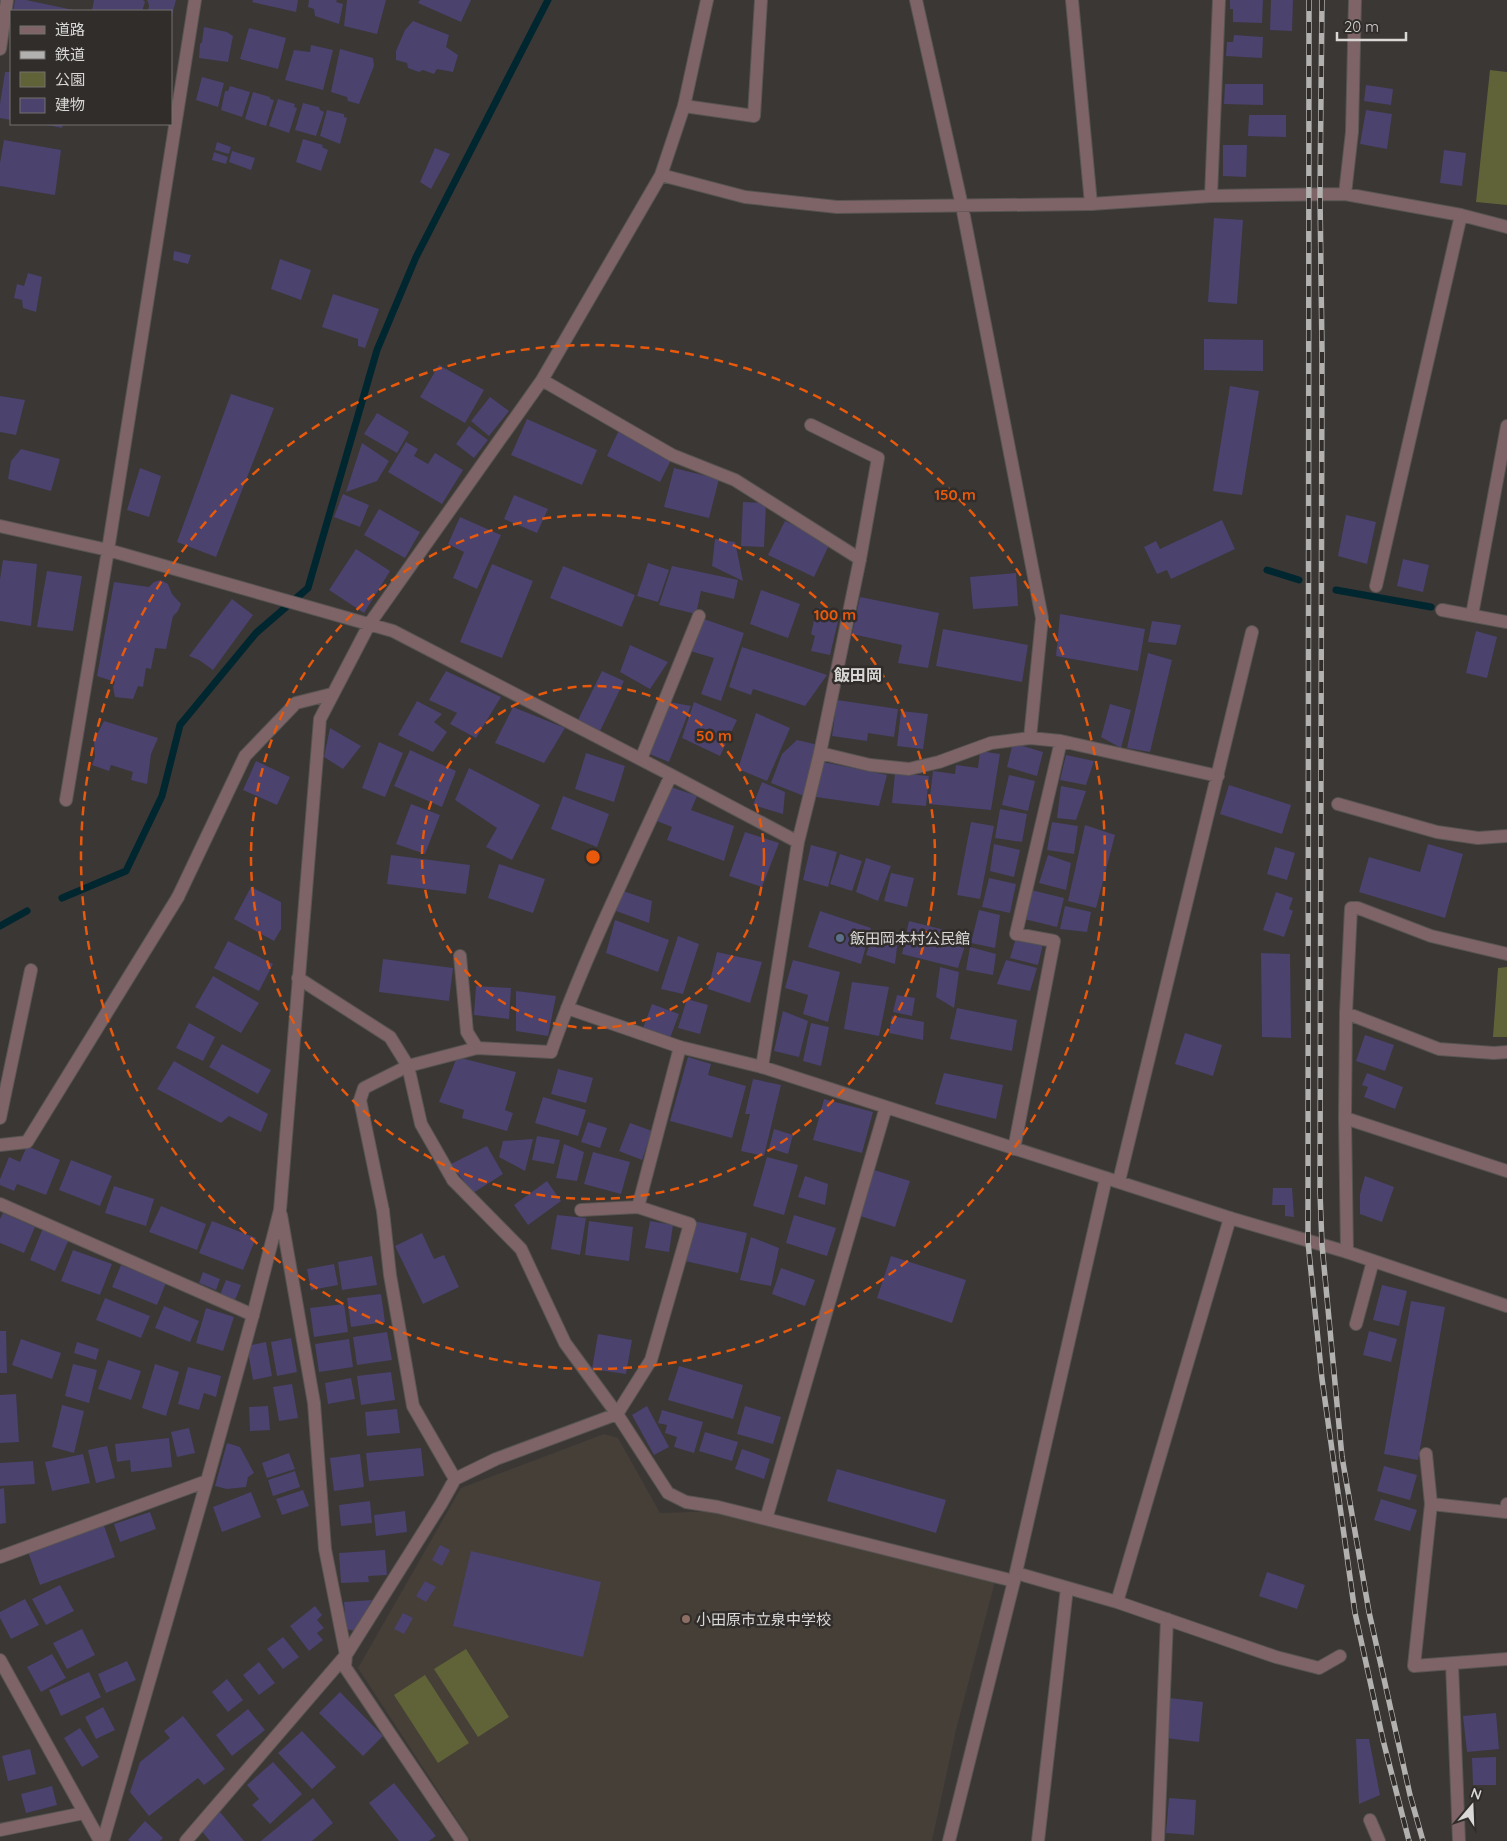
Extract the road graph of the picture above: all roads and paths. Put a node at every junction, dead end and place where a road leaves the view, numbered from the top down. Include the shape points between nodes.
1 (7, 0) edge
2 (195, 0) edge
3 (707, 0) edge
4 (761, 0) edge
5 (916, 0) edge
6 (1072, 0) edge
7 (1219, 0) edge
8 (1355, 0) edge
9 (0, 49) edge
10 (684, 106) junction
11 (661, 175) junction
12 (1344, 194) junction
13 (1211, 196) junction
14 (1091, 204) junction
15 (962, 206) junction
16 (1461, 215) junction
17 (1507, 227) edge
18 (542, 380) junction
19 (810, 425) dead end
20 (1507, 426) edge
21 (0, 526) edge
22 (108, 550) junction
23 (860, 559) junction
24 (1376, 586) dead end
25 (1442, 610) dead end
26 (1472, 615) junction
27 (699, 616) dead end
28 (1507, 622) edge
29 (370, 623) junction
30 (1252, 632) dead end
31 (332, 694) junction
32 (1030, 738) junction
33 (1061, 741) junction
34 (820, 753) junction
35 (641, 759) junction
36 (671, 774) junction
37 (1218, 776) junction
38 (66, 800) dead end
39 (1338, 804) dead end
40 (1507, 836) edge
41 (798, 842) junction
42 (1507, 954) edge
43 (460, 956) dead end
44 (31, 970) dead end
45 (298, 978) junction
46 (567, 1008) junction
47 (1346, 1013) junction
48 (680, 1047) junction
49 (477, 1048) junction
50 (1507, 1052) edge
51 (408, 1066) junction
52 (762, 1067) junction
53 (886, 1106) junction
54 (0, 1118) edge
55 (1345, 1118) junction
56 (0, 1145) edge
57 (1014, 1149) junction
58 (1507, 1171) edge
59 (1106, 1178) junction
60 (1119, 1181) junction
61 (0, 1204) edge
62 (638, 1207) junction
63 (280, 1210) junction
64 (581, 1210) dead end
65 (1230, 1218) junction
66 (1347, 1252) junction
67 (1372, 1261) junction
68 (1507, 1306) edge
69 (253, 1315) junction
70 (1356, 1324) dead end
71 (617, 1414) junction
72 (1426, 1454) dead end
73 (454, 1479) junction
74 (207, 1481) junction
75 (1432, 1504) junction
76 (1507, 1504) edge
77 (766, 1520) junction
78 (0, 1557) edge
79 (1015, 1577) junction
80 (1067, 1588) junction
81 (1117, 1602) junction
82 (1167, 1619) junction
83 (346, 1655) junction
84 (1340, 1656) dead end
85 (1507, 1659) edge
86 (0, 1660) edge
87 (1452, 1664) junction
88 (4, 1674) edge
89 (84, 1813) junction
90 (1370, 1820) dead end
91 (0, 1830) edge
92 (102, 1841) edge
93 (187, 1841) edge
94 (462, 1841) edge
95 (949, 1841) edge
96 (1038, 1841) edge
97 (1158, 1841) edge
98 (1379, 1841) edge
99 (1460, 1841) edge

1 - 9 street
2 - 22 street
3 - 10 street
4 - 10 street via 754,116
5 - 15 street
6 - 14 street
7 - 13 street
8 - 12 street via 1352,132
10 - 11 street
11 - 15 street via 745,197 837,207
11 - 18 street
12 - 13 street
12 - 16 street
13 - 14 street
14 - 15 street
15 - 32 street via 1042,618
16 - 17 street
16 - 24 street
18 - 23 street via 672,455 735,480
18 - 29 street
19 - 23 street via 878,458
20 - 26 street
21 - 22 street
22 - 29 street
22 - 38 street
23 - 34 street
25 - 26 street
26 - 28 street
27 - 35 street
29 - 31 street
29 - 35 street via 393,630
30 - 37 street
31 - 45 street via 320,719 317,741
31 - 56 street via 296,702 245,756 178,897 27,1142
32 - 33 street
32 - 34 street via 991,743 909,769 870,766
33 - 37 street
33 - 57 street via 1016,934 1054,941
34 - 41 street
35 - 36 street
36 - 41 street
36 - 46 street
37 - 60 street
39 - 40 street via 1437,832 1478,838
41 - 52 street
42 - 47 street via 1432,936 1351,908
43 - 49 street via 467,1032
44 - 54 street
45 - 51 street via 390,1037
45 - 63 street
46 - 48 street
46 - 49 street via 551,1052
47 - 50 street via 1439,1049
47 - 55 street
48 - 52 street
48 - 62 street
49 - 51 street
51 - 71 street via 421,1124 453,1180 521,1249 565,1343
51 - 73 street via 364,1088 360,1100 383,1211 390,1275 413,1406
52 - 53 street
53 - 57 street
53 - 77 street
55 - 58 street
55 - 66 street
57 - 59 street
59 - 60 street
59 - 79 street
60 - 65 street
61 - 69 street
62 - 64 street
62 - 71 street via 690,1224 652,1360
63 - 69 street
63 - 83 street via 314,1403 325,1549
65 - 66 street
65 - 81 street
66 - 67 street
67 - 68 street
67 - 70 street
69 - 74 street
71 - 73 street via 496,1459
71 - 77 street via 668,1493 686,1502
72 - 75 street
73 - 83 street
74 - 78 street
74 - 92 street
75 - 76 street via 1506,1512
75 - 87 street via 1414,1666
77 - 79 street
79 - 80 street
79 - 95 street
80 - 81 street
80 - 96 street
81 - 82 street
82 - 84 street via 1276,1657 1319,1668
82 - 97 street
83 - 93 street
83 - 94 street via 345,1667
85 - 87 street
86 - 88 street
87 - 99 street
88 - 89 street
89 - 91 street
89 - 92 street
90 - 98 street

